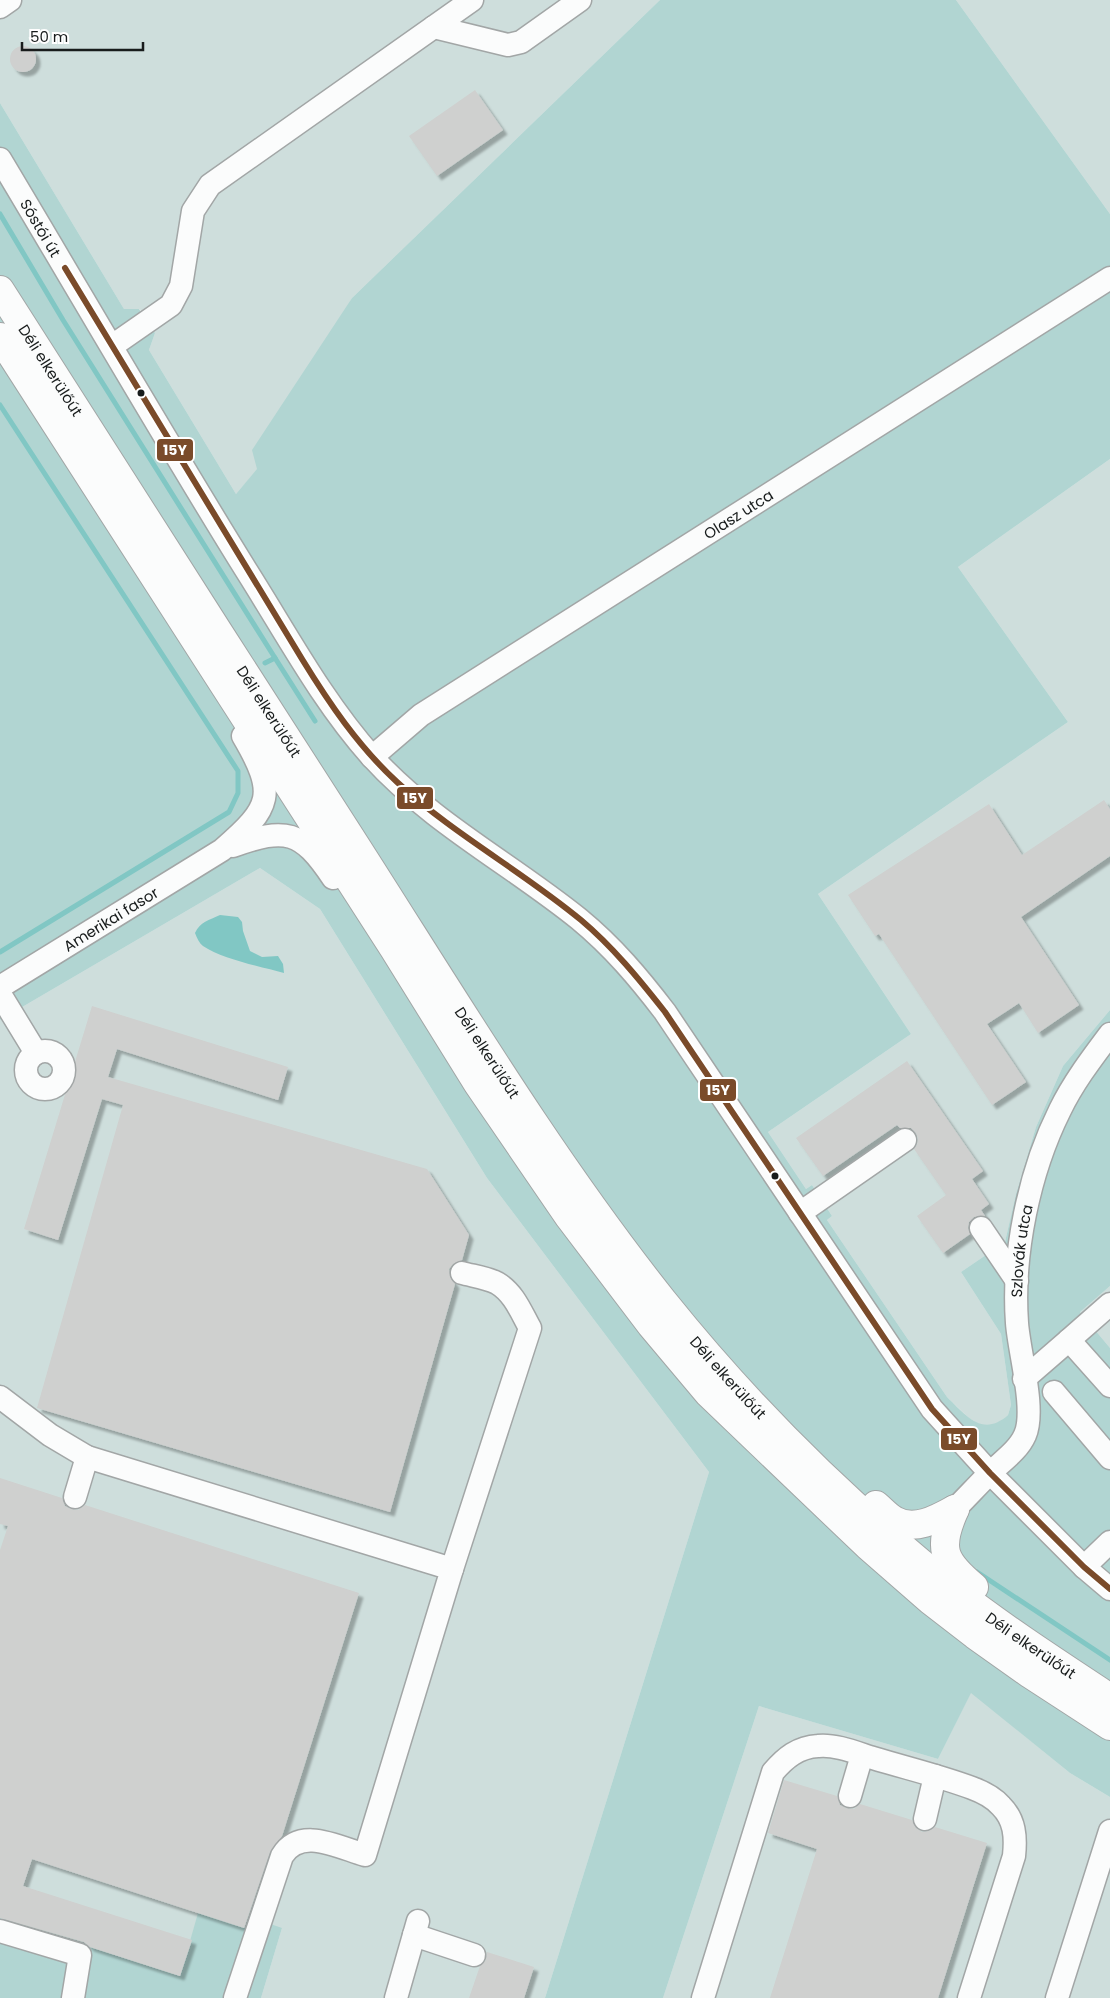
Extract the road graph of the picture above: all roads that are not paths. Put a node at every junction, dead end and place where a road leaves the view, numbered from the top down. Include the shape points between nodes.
1 (10, 0) edge
2 (472, 0) edge
3 (580, 0) edge
4 (0, 7) edge
5 (434, 27) junction
6 (0, 160) edge
7 (1110, 278) edge
8 (0, 290) edge
9 (0, 337) edge
10 (112, 346) junction
11 (210, 665) junction
12 (372, 757) junction
13 (222, 850) junction
14 (394, 949) junction
15 (0, 987) edge
16 (0, 994) edge
17 (1110, 1034) edge
18 (36, 1053) dead end
19 (905, 1140) dead end
20 (800, 1213) junction
21 (981, 1228) dead end
22 (462, 1273) dead end
23 (1017, 1281) junction
24 (1110, 1304) edge
25 (1069, 1340) junction
26 (1024, 1379) junction
27 (1110, 1386) edge
28 (1054, 1392) dead end
29 (0, 1397) edge
30 (87, 1457) junction
31 (1110, 1458) edge
32 (817, 1469) junction
33 (990, 1474) junction
34 (75, 1498) dead end
35 (955, 1509) junction
36 (1110, 1542) edge
37 (1084, 1567) junction
38 (452, 1569) junction
39 (1110, 1590) edge
40 (1018, 1637) junction
41 (1110, 1698) edge
42 (1110, 1726) edge
43 (862, 1755) junction
44 (936, 1776) junction
45 (850, 1796) dead end
46 (925, 1819) dead end
47 (1110, 1831) edge
48 (0, 1931) edge
49 (474, 1955) dead end
50 (73, 1998) edge
51 (235, 1998) edge
52 (396, 1998) edge
53 (703, 1998) edge
54 (969, 1998) edge
55 (1057, 1998) edge

1 - 4 street
2 - 5 street
3 - 5 street via 521,42 508,45
5 - 10 street via 210,185 193,211 182,286 171,305
6 - 10 street, Sóstói út
7 - 12 street, Olasz utca via 421,715
8 - 32 main road, Déli elkerülőút via 500,1072 609,1231 711,1357
9 - 11 main road, Déli elkerülőút
10 - 12 street, Sóstói út via 332,706
11 - 13 street via 240,732 257,760 265,788 260,812 249,827
11 - 14 main road, Déli elkerülőút
12 - 20 street, Sóstói út via 428,810 578,918 608,944 665,1012
13 - 14 street via 256,838 283,835 307,844 345,896
13 - 15 street, Amerikai fasor
14 - 42 main road, Déli elkerülőút via 478,1084 569,1217 651,1325 709,1394 810,1493 931,1601 1030,1674
16 - 18 street
17 - 23 street, Szlovák utca via 1071,1090 1049,1133 1033,1182 1021,1239
19 - 20 street
20 - 33 street, Sóstói út via 932,1409
21 - 23 street
22 - 38 street via 496,1283 506,1290 530,1328
23 - 26 street, Szlovák utca via 1017,1324
24 - 25 street
25 - 26 street
25 - 27 street
26 - 33 street, Szlovák utca via 1028,1406 1025,1435 1016,1449
28 - 31 street
29 - 30 street via 50,1436
30 - 34 street
30 - 38 street
32 - 35 main road via 847,1480 902,1524 925,1523
32 - 40 main road, Déli elkerülőút via 896,1542
33 - 35 street, Szlovák utca
33 - 37 street
35 - 40 main road via 945,1539 950,1562 954,1570 997,1607
36 - 37 street
37 - 39 street
38 - 51 street via 365,1854 310,1839 292,1843 282,1856
40 - 41 main road, Déli elkerülőút
43 - 44 street
43 - 45 street
43 - 53 street via 828,1746 808,1747 788,1756 774,1772
44 - 46 street
44 - 54 street via 992,1797 1006,1812 1015,1834 1014,1856
47 - 55 street
48 - 50 street via 80,1955
49 - 52 street via 416,1928

